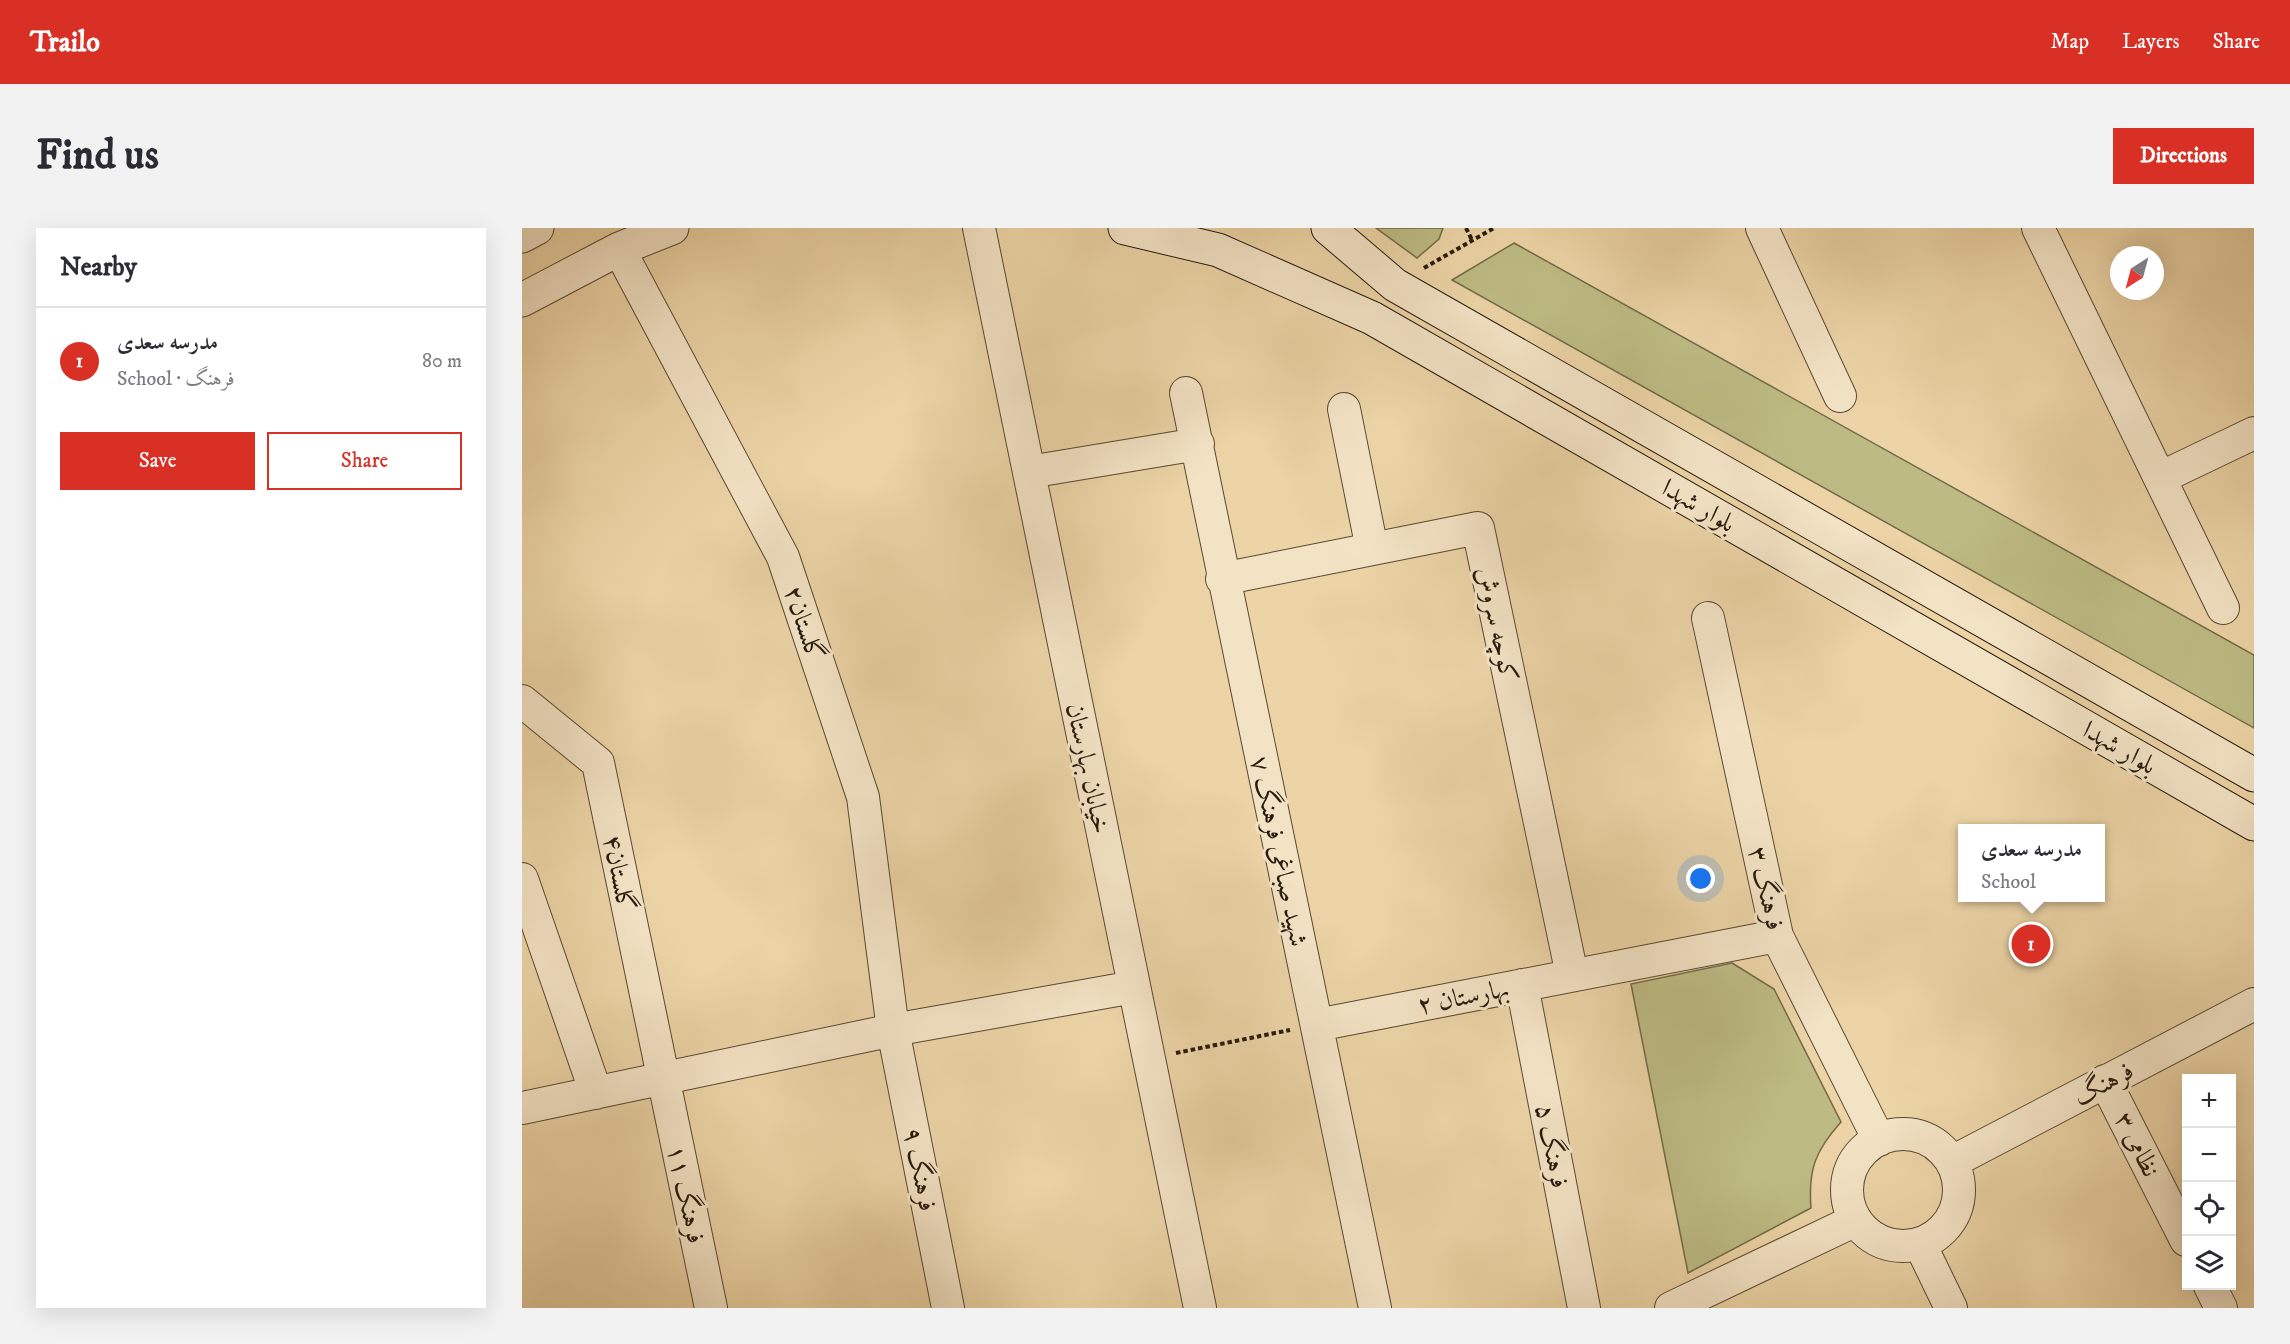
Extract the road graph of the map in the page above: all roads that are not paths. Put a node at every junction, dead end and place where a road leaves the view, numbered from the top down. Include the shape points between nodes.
1 (537, 228) edge
2 (672, 228) edge
3 (979, 228) edge
4 (1125, 228) edge
5 (1328, 228) edge
6 (1762, 228) edge
7 (2038, 228) edge
8 (522, 236) edge
9 (619, 249) junction
10 (522, 300) edge
11 (1186, 393) dead end
12 (1840, 396) dead end
13 (1344, 409) dead end
14 (2254, 433) edge
15 (1198, 444) junction
16 (1029, 472) junction
17 (2160, 478) junction
18 (1372, 549) junction
19 (1222, 579) junction
20 (2223, 608) dead end
21 (1708, 618) dead end
22 (522, 701) edge
23 (2254, 774) edge
24 (2254, 824) edge
25 (522, 879) edge
26 (1777, 936) junction
27 (1572, 975) junction
28 (1522, 985) junction
29 (1134, 987) junction
30 (2254, 1004) edge
31 (1317, 1025) junction
32 (893, 1030) junction
33 (662, 1080) junction
34 (2105, 1081) junction
35 (596, 1093) junction
36 (522, 1108) edge
37 (1879, 1140) junction
38 (1952, 1162) junction
39 (1856, 1220) junction
40 (2185, 1236) edge
41 (1920, 1244) junction
42 (2212, 1290) edge
43 (1687, 1305) edge
44 (711, 1308) edge
45 (948, 1308) edge
46 (1200, 1308) edge
47 (1375, 1308) edge
48 (1584, 1308) edge
49 (1951, 1308) edge
50 (2221, 1308) edge

1 - 8 main road
2 - 9 main road
3 - 16 street, خیابان بهارستان
4 - 24 main road, بلوار شهدا via 1218,250 1372,318
5 - 23 main road, بلوار شهدا via 1395,285
6 - 12 street
7 - 17 street
9 - 10 main road
9 - 32 street, گلستان۲ via 783,556 863,797
11 - 15 street, شهید صباغی فرهنگ ۷
13 - 18 street
14 - 17 street
15 - 16 street
15 - 19 street, شهید صباغی فرهنگ ۷
16 - 29 street, خیابان بهارستان
17 - 20 street
18 - 19 street, کوچه سروش
18 - 27 street, کوچه سروش via 1478,528
19 - 31 street, شهید صباغی فرهنگ ۷
21 - 26 street, فرهنگ ۳
22 - 33 street, گلستان۴ via 598,763
25 - 35 street
26 - 27 street, بهارستان ۲
26 - 37 street, فرهنگ ۳
27 - 28 street, بهارستان ۲
28 - 31 street, بهارستان ۲
28 - 48 street, فرهنگ ۵
29 - 32 street
29 - 46 street, خیابان بهارستان
30 - 34 street, فرهنگ
31 - 47 street, شهید صباغی فرهنگ ۷
32 - 33 street
32 - 45 street, فرهنگ ۹
33 - 35 street
33 - 44 street, فرهنگ ۱۱
34 - 38 street, فرهنگ
34 - 40 street, نظامی ۳
35 - 36 street
37 - 38 street via 1903,1135 1928,1139
37 - 39 street via 1863,1151 1850,1175 1849,1203
38 - 41 street via 1958,1178 1956,1211 1935,1237
39 - 41 street via 1884,1243
39 - 43 street
41 - 49 street
42 - 50 street

